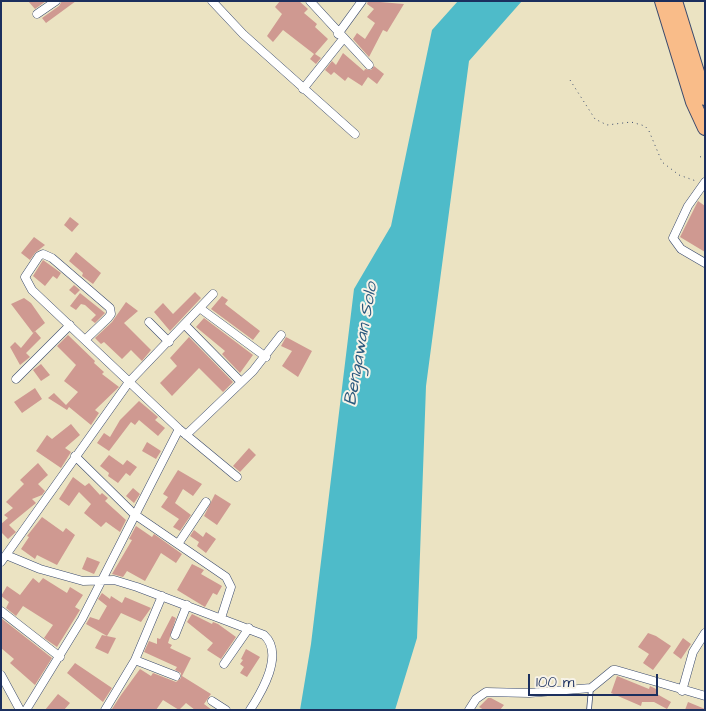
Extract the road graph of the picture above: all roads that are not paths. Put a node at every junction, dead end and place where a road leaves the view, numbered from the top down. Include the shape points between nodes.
1 (56, 1) edge
2 (212, 1) edge
3 (310, 1) edge
4 (362, 1) edge
5 (662, 1) edge
6 (675, 1) edge
7 (37, 14) dead end
8 (341, 36) junction
9 (680, 42) junction
10 (369, 65) dead end
11 (303, 89) junction
12 (705, 98) edge
13 (705, 128) edge
14 (355, 134) dead end
15 (704, 183) edge
16 (705, 263) edge
17 (213, 294) dead end
18 (201, 309) junction
19 (149, 322) dead end
20 (70, 324) junction
21 (185, 325) junction
22 (280, 335) dead end
23 (86, 339) junction
24 (169, 342) junction
25 (266, 357) junction
26 (16, 378) dead end
27 (129, 382) junction
28 (241, 382) junction
29 (179, 429) junction
30 (186, 435) junction
31 (75, 456) junction
32 (237, 477) dead end
33 (206, 502) dead end
34 (134, 514) junction
35 (178, 544) junction
36 (4, 559) edge
37 (102, 581) junction
38 (162, 596) junction
39 (187, 605) junction
40 (1, 611) edge
41 (221, 618) junction
42 (249, 628) junction
43 (705, 633) edge
44 (175, 635) dead end
45 (60, 657) junction
46 (135, 660) junction
47 (224, 664) dead end
48 (1, 675) edge
49 (176, 676) dead end
50 (591, 688) junction
51 (682, 691) junction
52 (705, 696) edge
53 (212, 701) dead end
54 (20, 710) edge
55 (26, 710) edge
56 (105, 710) edge
57 (226, 710) edge
58 (250, 710) edge
59 (469, 710) edge
60 (589, 710) edge

1 - 7 street
2 - 11 street
3 - 8 street
4 - 8 street
5 - 9 highway
6 - 9 highway
8 - 10 street
8 - 11 street
9 - 12 highway
9 - 13 highway via 693,102
11 - 14 street
15 - 16 street via 688,206 673,238 681,249
17 - 18 street
18 - 21 street
18 - 25 street
19 - 24 street
20 - 23 street
20 - 23 street via 25,280 43,254 52,258 110,308 108,318
20 - 26 street
21 - 24 street
21 - 28 street
22 - 25 street
23 - 27 street
24 - 27 street
25 - 28 street
27 - 29 street
27 - 31 street
28 - 30 street
29 - 30 street
29 - 34 street
30 - 32 street
31 - 34 street
31 - 36 street
33 - 35 street
34 - 35 street
34 - 37 street
35 - 41 street via 230,583
36 - 37 street via 92,583
37 - 38 street via 114,580
37 - 45 street
38 - 39 street
38 - 46 street
39 - 41 street
39 - 44 street
40 - 45 street
41 - 42 street
42 - 47 street
42 - 58 street via 267,638 271,654 268,681
43 - 51 street via 693,652
45 - 55 street
46 - 49 street
46 - 56 street
48 - 54 street
50 - 51 street via 616,670
50 - 59 street via 529,693 486,692
50 - 60 lane
51 - 52 street
53 - 57 street

